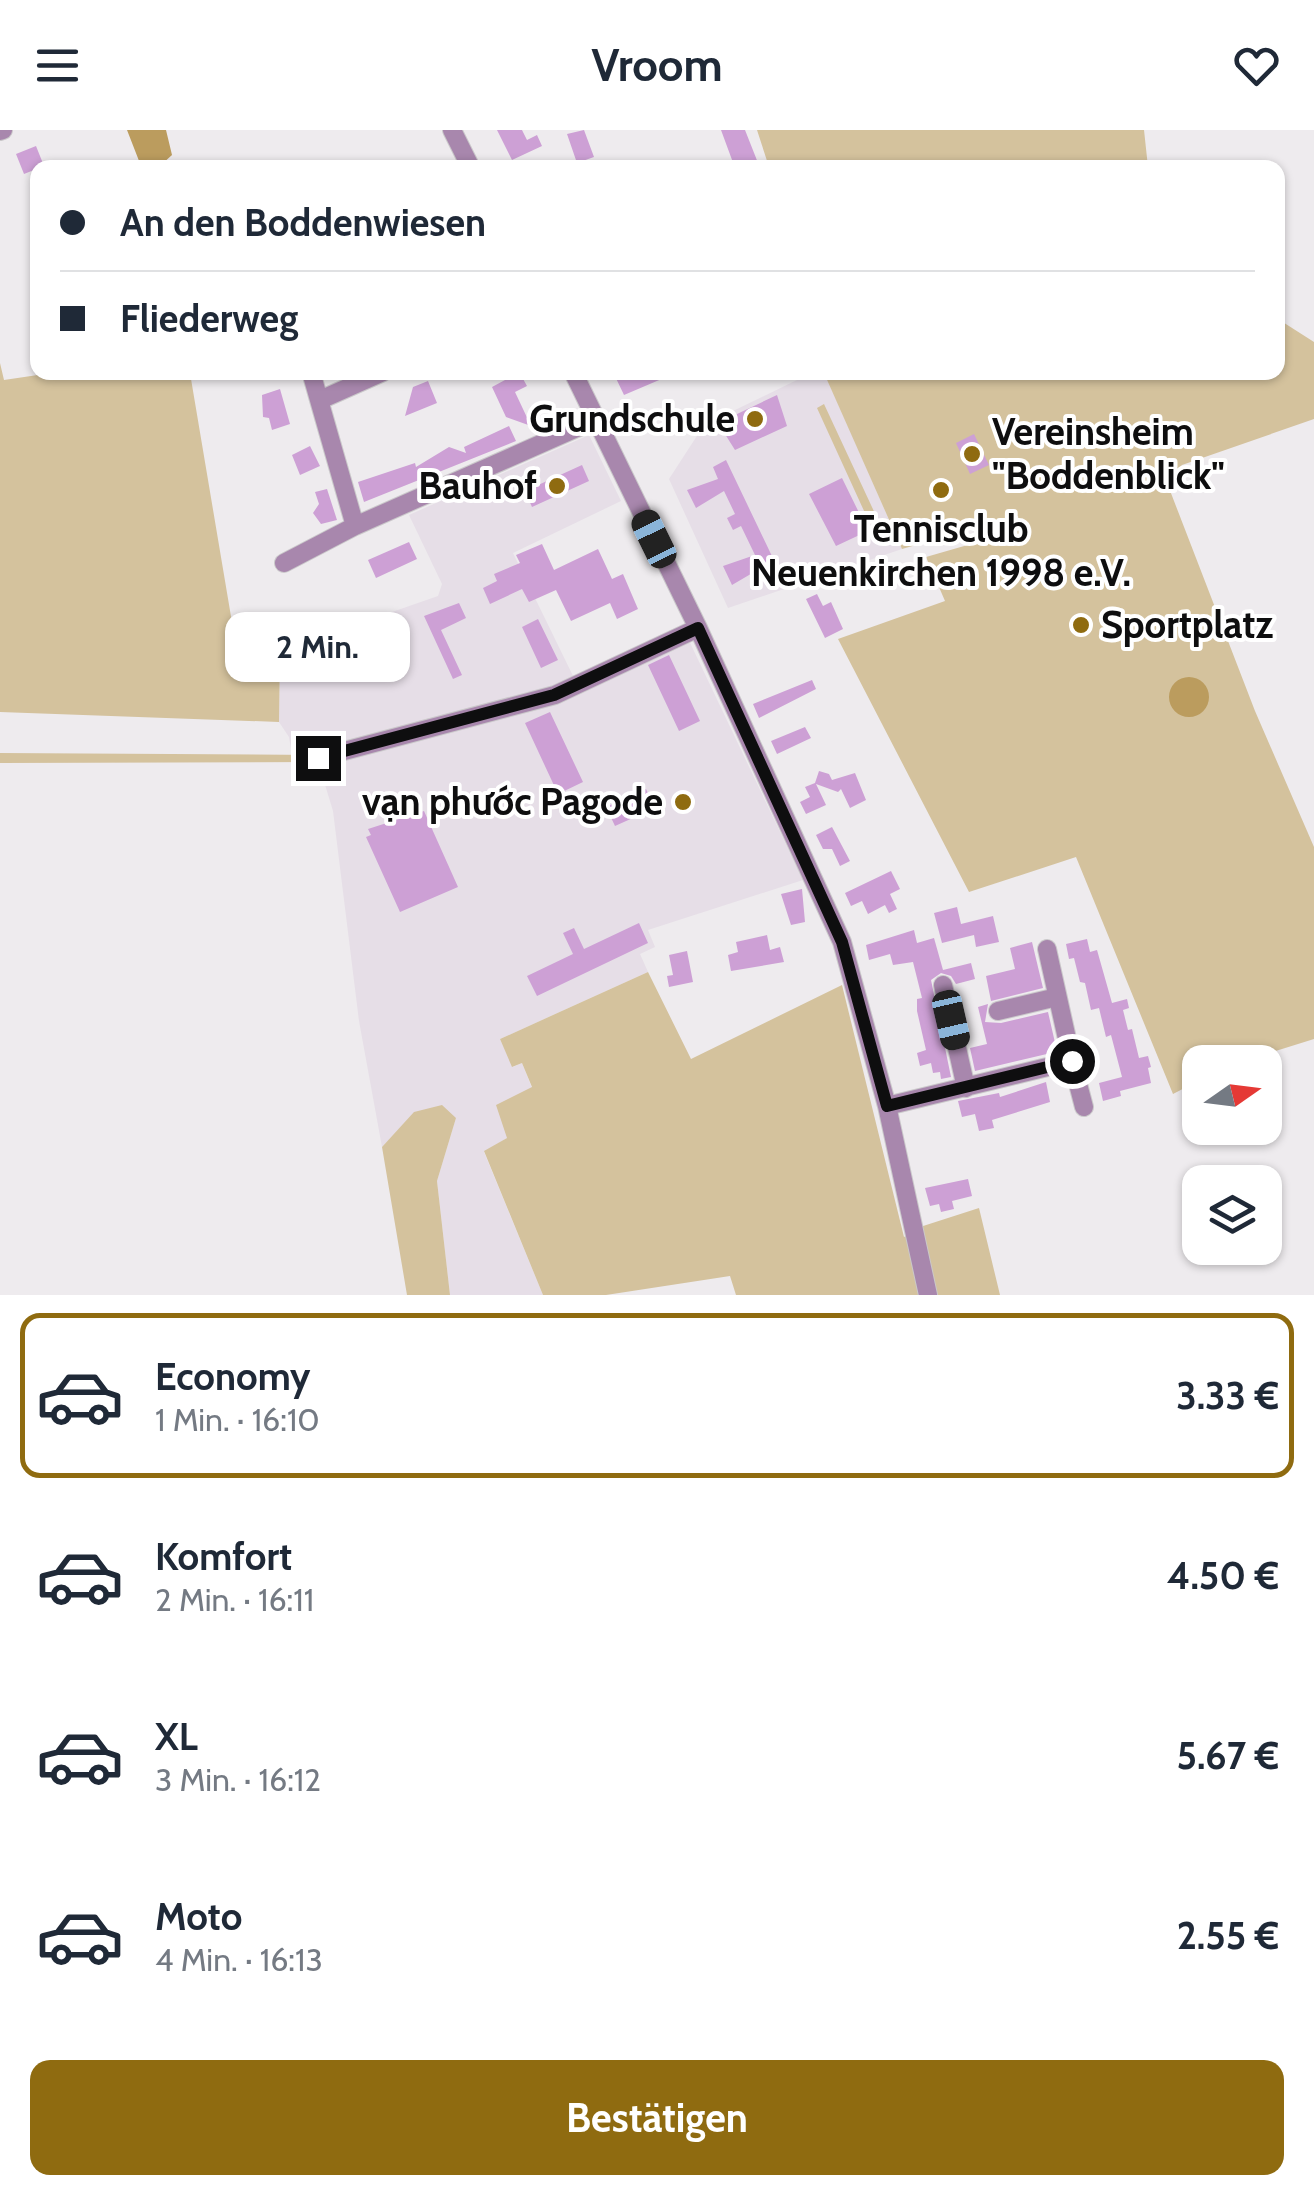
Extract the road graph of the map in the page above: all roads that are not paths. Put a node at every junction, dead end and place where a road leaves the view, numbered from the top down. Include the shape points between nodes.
1 (452, 130) edge
2 (467, 160) edge
3 (314, 380) edge
4 (365, 380) edge
5 (577, 380) edge
6 (320, 400) junction
7 (597, 419) junction
8 (356, 526) junction
9 (284, 563) dead end
10 (698, 628) junction
11 (318, 758) dead end
12 (1047, 948) dead end
13 (943, 985) dead end
14 (1057, 997) junction
15 (998, 1011) dead end
16 (1072, 1061) junction
17 (966, 1088) junction
18 (887, 1106) junction
19 (1084, 1107) dead end
20 (928, 1295) edge

1 - 2 street
3 - 6 street
4 - 6 street
5 - 7 street
6 - 8 street
7 - 8 street
7 - 10 street
8 - 9 street
10 - 11 street via 554,695
10 - 18 street via 842,942
12 - 14 street
13 - 17 street
14 - 15 street
14 - 16 street
16 - 17 street
16 - 19 street
17 - 18 street
18 - 20 street

